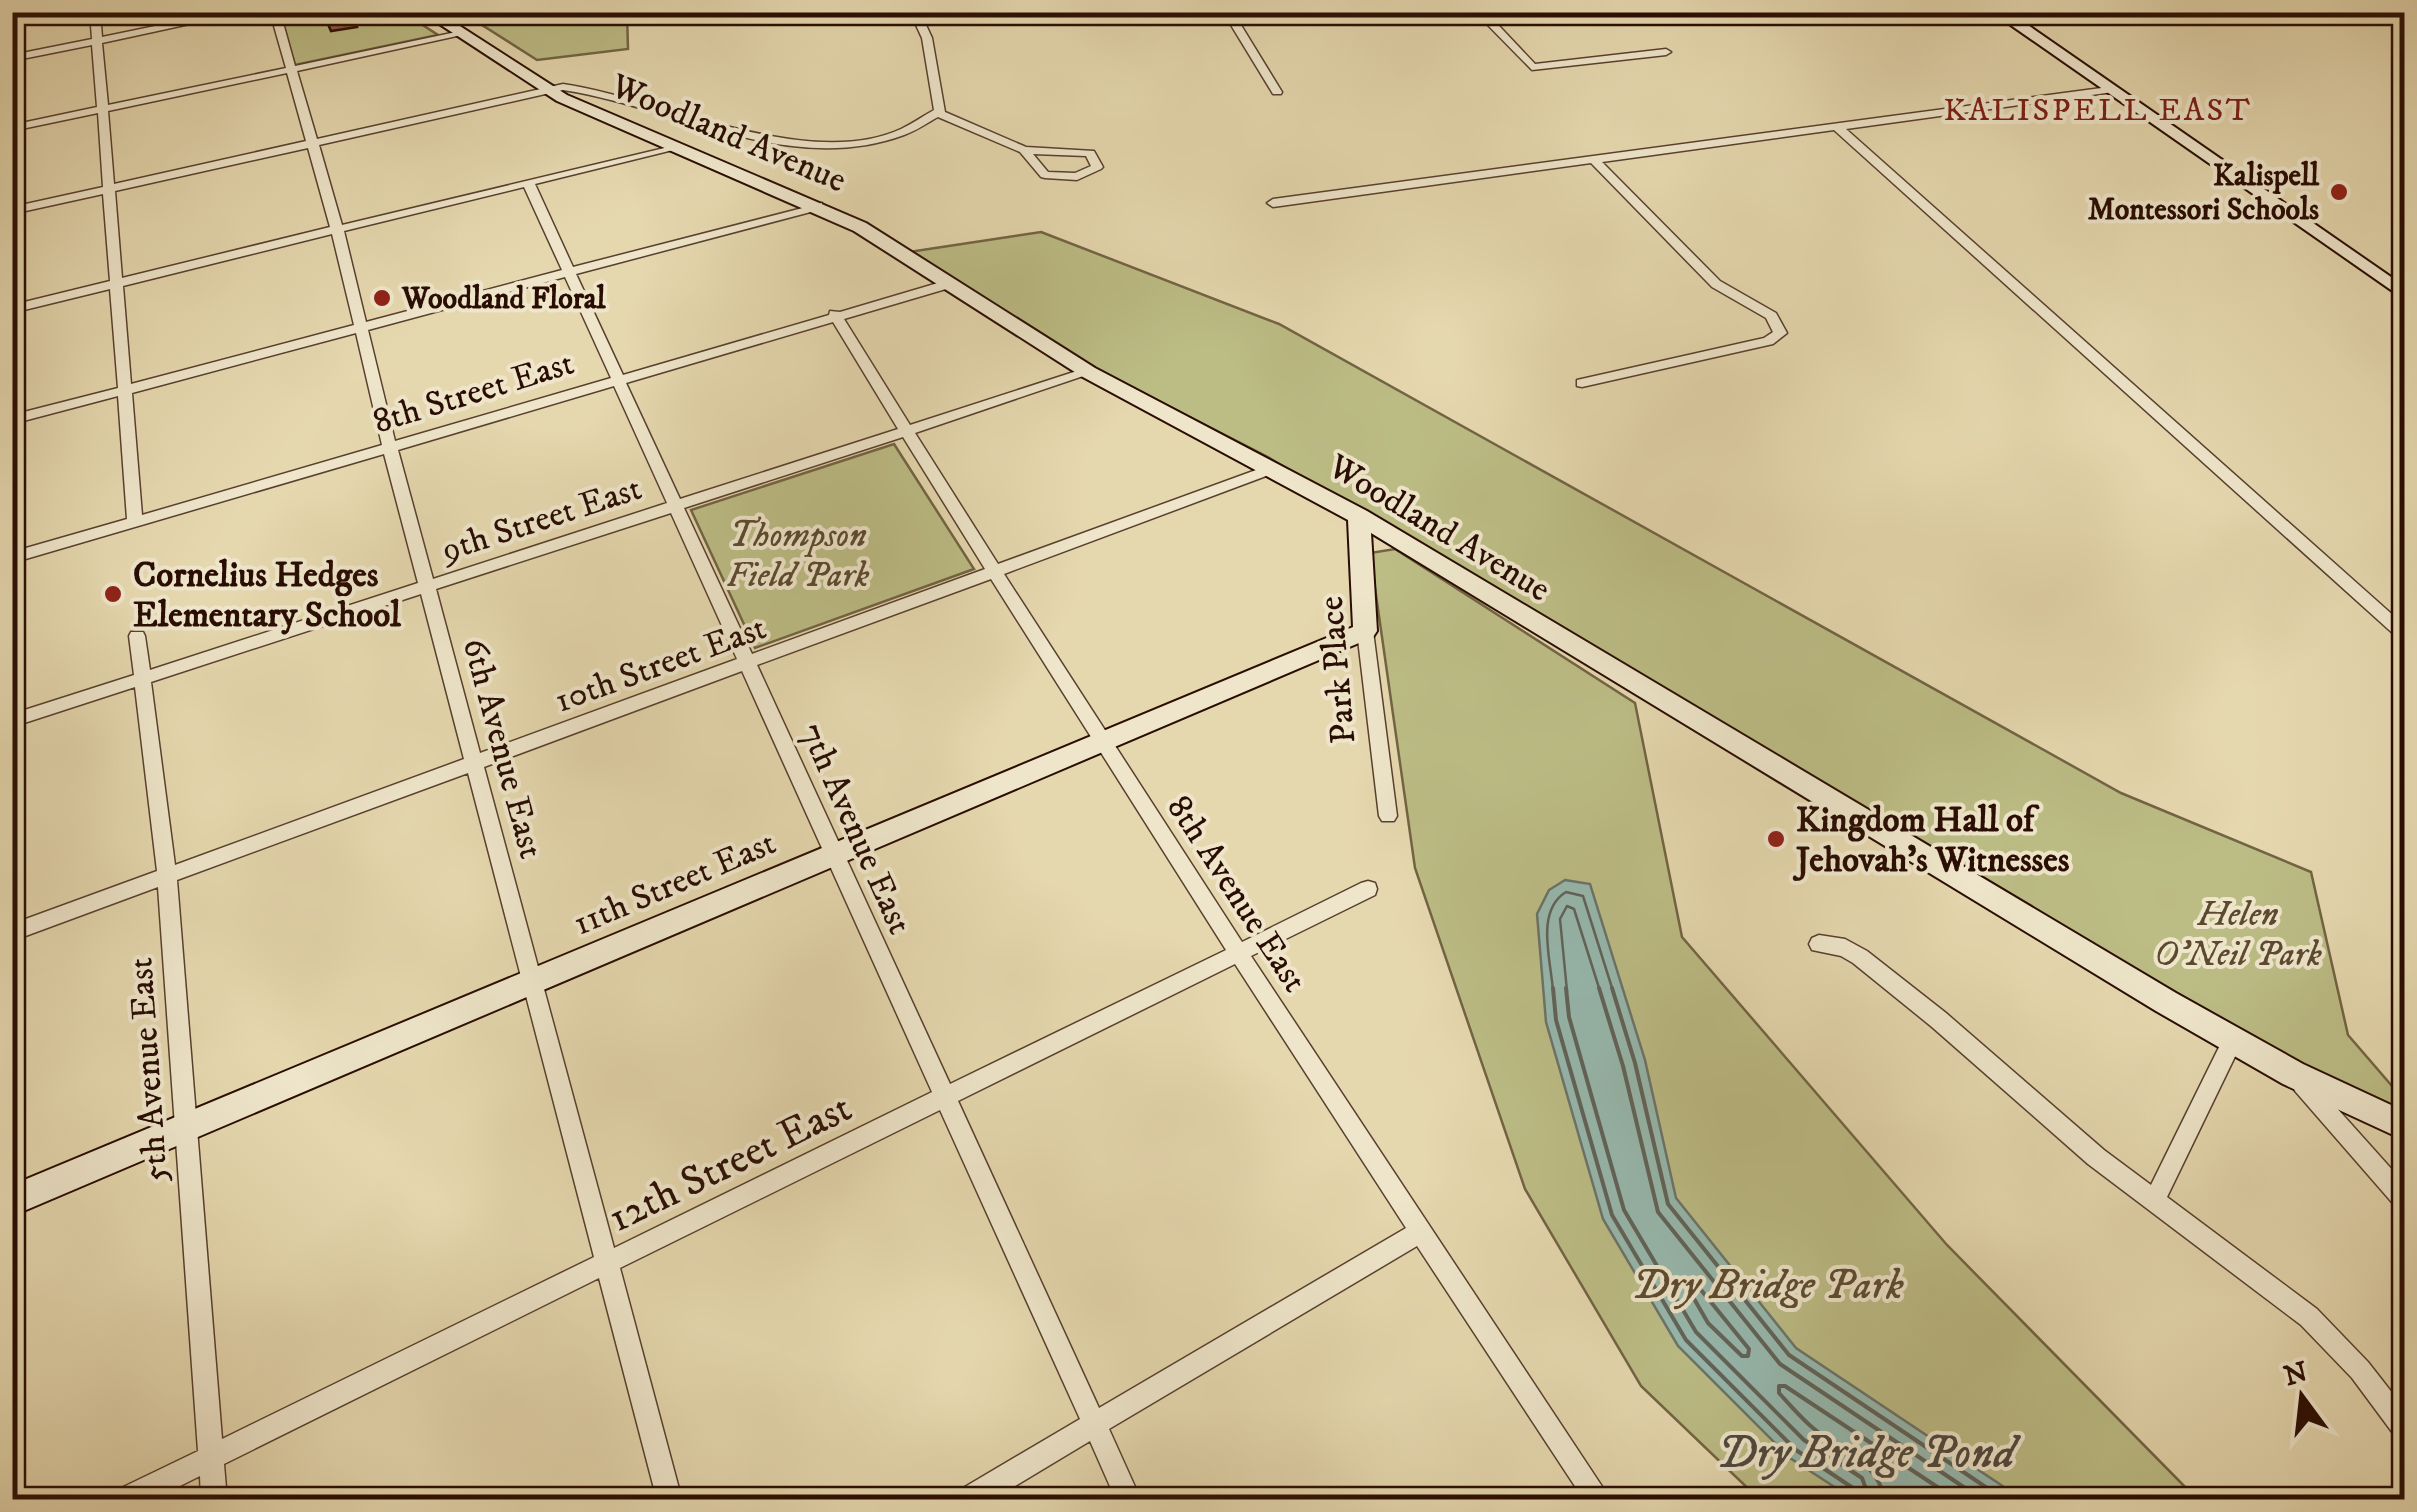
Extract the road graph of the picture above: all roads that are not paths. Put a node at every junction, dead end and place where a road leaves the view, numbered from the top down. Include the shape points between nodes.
1 (95, 12) edge
2 (240, 12) edge
3 (275, 12) edge
4 (428, 12) edge
5 (915, 12) edge
6 (1228, 12) edge
7 (1480, 12) edge
8 (1999, 12) edge
9 (461, 34) junction
10 (98, 41) junction
11 (1666, 52) dead end
12 (12, 58) edge
13 (290, 70) junction
14 (548, 89) junction
15 (2110, 90) junction
16 (1277, 92) dead end
17 (103, 109) junction
18 (938, 114) junction
19 (1838, 126) junction
20 (12, 128) edge
21 (311, 142) junction
22 (673, 147) junction
23 (1024, 150) junction
24 (1593, 159) junction
25 (528, 182) junction
26 (109, 189) junction
27 (1272, 202) dead end
28 (818, 206) junction
29 (12, 211) edge
30 (337, 229) junction
31 (568, 272) junction
32 (116, 283) junction
33 (952, 283) junction
34 (2404, 294) edge
35 (12, 308) edge
36 (835, 314) junction
37 (362, 327) junction
38 (1088, 372) junction
39 (618, 379) junction
40 (1582, 383) dead end
41 (125, 390) junction
42 (12, 420) edge
43 (906, 431) junction
44 (390, 448) junction
45 (1272, 470) junction
46 (675, 506) junction
47 (1359, 516) junction
48 (135, 522) junction
49 (12, 558) edge
50 (992, 572) junction
51 (428, 586) junction
52 (1366, 631) junction
53 (2404, 634) edge
54 (137, 636) dead end
55 (747, 663) junction
56 (141, 680) junction
57 (12, 721) edge
58 (1102, 742) junction
59 (474, 763) junction
60 (1388, 816) dead end
61 (833, 855) junction
62 (166, 876) junction
63 (1368, 889) dead end
64 (12, 932) edge
65 (1819, 944) dead end
66 (1237, 953) junction
67 (533, 982) junction
68 (2233, 1040) junction
69 (2293, 1074) junction
70 (943, 1097) junction
71 (2404, 1126) edge
72 (183, 1130) junction
73 (2404, 1199) edge
74 (12, 1201) edge
75 (2154, 1201) junction
76 (1421, 1231) junction
77 (607, 1262) junction
78 (1094, 1424) junction
79 (2404, 1427) edge
80 (210, 1457) junction
81 (124, 1500) edge
82 (214, 1500) edge
83 (670, 1500) edge
84 (966, 1500) edge
85 (1128, 1500) edge
86 (1599, 1500) edge

1 - 10 street
2 - 10 street
3 - 13 street, 6th Avenue East
4 - 9 street, Woodland Avenue
5 - 18 street via 927,38 942,105
6 - 16 street
7 - 11 street via 1532,67
8 - 15 street
9 - 13 street
9 - 14 street, Woodland Avenue
10 - 12 street
10 - 17 street
13 - 17 street
13 - 21 street, 6th Avenue East
14 - 18 street via 574,87 821,148 872,142
14 - 21 street
14 - 22 street, Woodland Avenue
15 - 19 street
15 - 34 street
17 - 20 street
17 - 26 street
18 - 23 street
19 - 24 street
19 - 53 street
21 - 26 street
21 - 30 street, 6th Avenue East
22 - 25 street
22 - 28 street, Woodland Avenue
23 - 23 street via 1090,153 1098,166 1059,179 1045,175
24 - 27 street
24 - 40 street via 1716,284 1771,316 1780,333
25 - 30 street
25 - 31 street, 7th Avenue East
26 - 29 street
26 - 32 street
28 - 31 street
28 - 33 street, Woodland Avenue
30 - 32 street
30 - 37 street, 6th Avenue East
31 - 37 street
31 - 39 street, 7th Avenue East
32 - 35 street
32 - 41 street
33 - 36 street, 8th Street East
33 - 38 street, Woodland Avenue
36 - 39 street, 8th Street East
36 - 43 street, 8th Avenue East
37 - 41 street
37 - 44 street, 6th Avenue East
38 - 43 street, 9th Street East
38 - 45 street, Woodland Avenue
39 - 44 street, 8th Street East
39 - 46 street, 7th Avenue East
41 - 42 street
41 - 48 street
43 - 46 street, 9th Street East
43 - 50 street, 8th Avenue East
44 - 48 street, 8th Street East
44 - 51 street, 6th Avenue East
45 - 47 street, Woodland Avenue
45 - 50 street, 10th Street East
46 - 51 street, 9th Street East
46 - 55 street, 7th Avenue East
47 - 52 street, Park Place
47 - 68 street, Woodland Avenue
48 - 49 street, 8th Street East
50 - 55 street, 10th Street East
50 - 58 street, 8th Avenue East
51 - 56 street, 9th Street East
51 - 59 street, 6th Avenue East
52 - 58 street, 11th Street East
52 - 60 street, Park Place
54 - 56 street, 5th Avenue East
55 - 59 street, 10th Street East
55 - 61 street, 7th Avenue East
56 - 57 street, 9th Street East
56 - 62 street, 5th Avenue East
58 - 61 street, 11th Street East
58 - 66 street, 8th Avenue East
59 - 62 street, 10th Street East
59 - 67 street, 6th Avenue East
61 - 67 street, 11th Street East
61 - 70 street, 7th Avenue East
62 - 64 street, 10th Street East
62 - 72 street, 5th Avenue East
63 - 66 street, 12th Street East
65 - 75 street via 1860,957
66 - 70 street, 12th Street East
66 - 76 street, 8th Avenue East
67 - 72 street, 11th Street East
67 - 77 street, 6th Avenue East
68 - 69 street, Woodland Avenue
68 - 75 street
69 - 71 street, Woodland Avenue
69 - 73 street
70 - 77 street, 12th Street East
70 - 78 street, 7th Avenue East
72 - 74 street, 11th Street East
72 - 80 street, 5th Avenue East
75 - 79 street via 2308,1317
76 - 78 street
76 - 86 street, 8th Avenue East
77 - 80 street, 12th Street East
77 - 83 street, 6th Avenue East
78 - 84 street
78 - 85 street, 7th Avenue East
80 - 81 street, 12th Street East
80 - 82 street, 5th Avenue East

